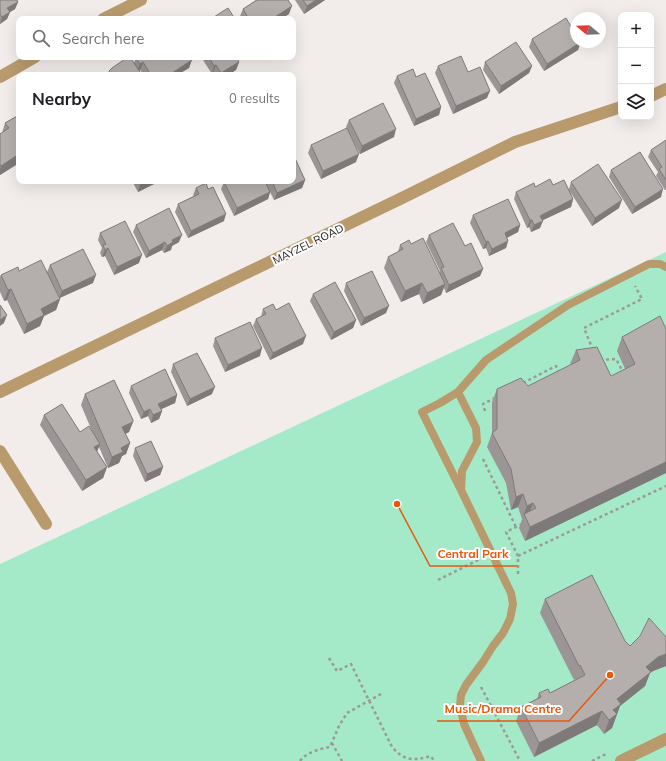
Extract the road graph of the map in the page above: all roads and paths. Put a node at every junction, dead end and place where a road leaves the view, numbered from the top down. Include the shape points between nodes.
1 (141, 0) edge
2 (109, 16) edge
3 (30, 60) edge
4 (0, 77) edge
5 (666, 89) edge
6 (654, 95) edge
7 (618, 109) edge
8 (666, 267) edge
9 (634, 284) dead end
10 (595, 353) edge
11 (598, 360) edge
12 (623, 373) edge
13 (560, 376) edge
14 (523, 383) edge
15 (0, 392) edge
16 (458, 392) junction
17 (496, 397) edge
18 (486, 416) dead end
19 (0, 451) edge
20 (483, 451) dead end
21 (666, 486) edge
22 (461, 490) junction
23 (46, 524) dead end
24 (523, 524) edge
25 (516, 527) junction
26 (492, 553) junction
27 (518, 556) junction
28 (518, 576) dead end
29 (438, 580) dead end
30 (329, 658) dead end
31 (484, 681) dead end
32 (381, 694) dead end
33 (370, 700) junction
34 (666, 739) edge
35 (332, 743) junction
36 (300, 761) edge
37 (342, 761) edge
38 (434, 761) edge
39 (481, 761) edge
40 (520, 761) edge
41 (621, 761) edge

1 - 2 street
3 - 4 street
5 - 6 street
7 - 15 street, MAYZEL ROAD via 515,142
8 - 16 lane via 649,264 568,305 486,360
9 - 10 path via 642,299 584,328
11 - 12 path via 616,359
13 - 14 path via 556,366
16 - 22 lane via 476,428 477,442 462,471
16 - 22 lane via 422,412
17 - 18 path via 483,404
19 - 23 street
20 - 25 path via 483,459
21 - 27 path
22 - 26 lane
24 - 25 path
25 - 27 path via 506,532
26 - 29 path
26 - 39 lane via 511,593 510,619 484,662 466,685 460,706 464,724
27 - 28 path
30 - 33 path via 337,671 351,664
31 - 40 path via 480,687
32 - 33 path
33 - 35 path via 347,713
33 - 38 path via 392,747 398,754 418,761 431,756
34 - 41 street
35 - 36 path via 330,746 316,749
35 - 37 path

